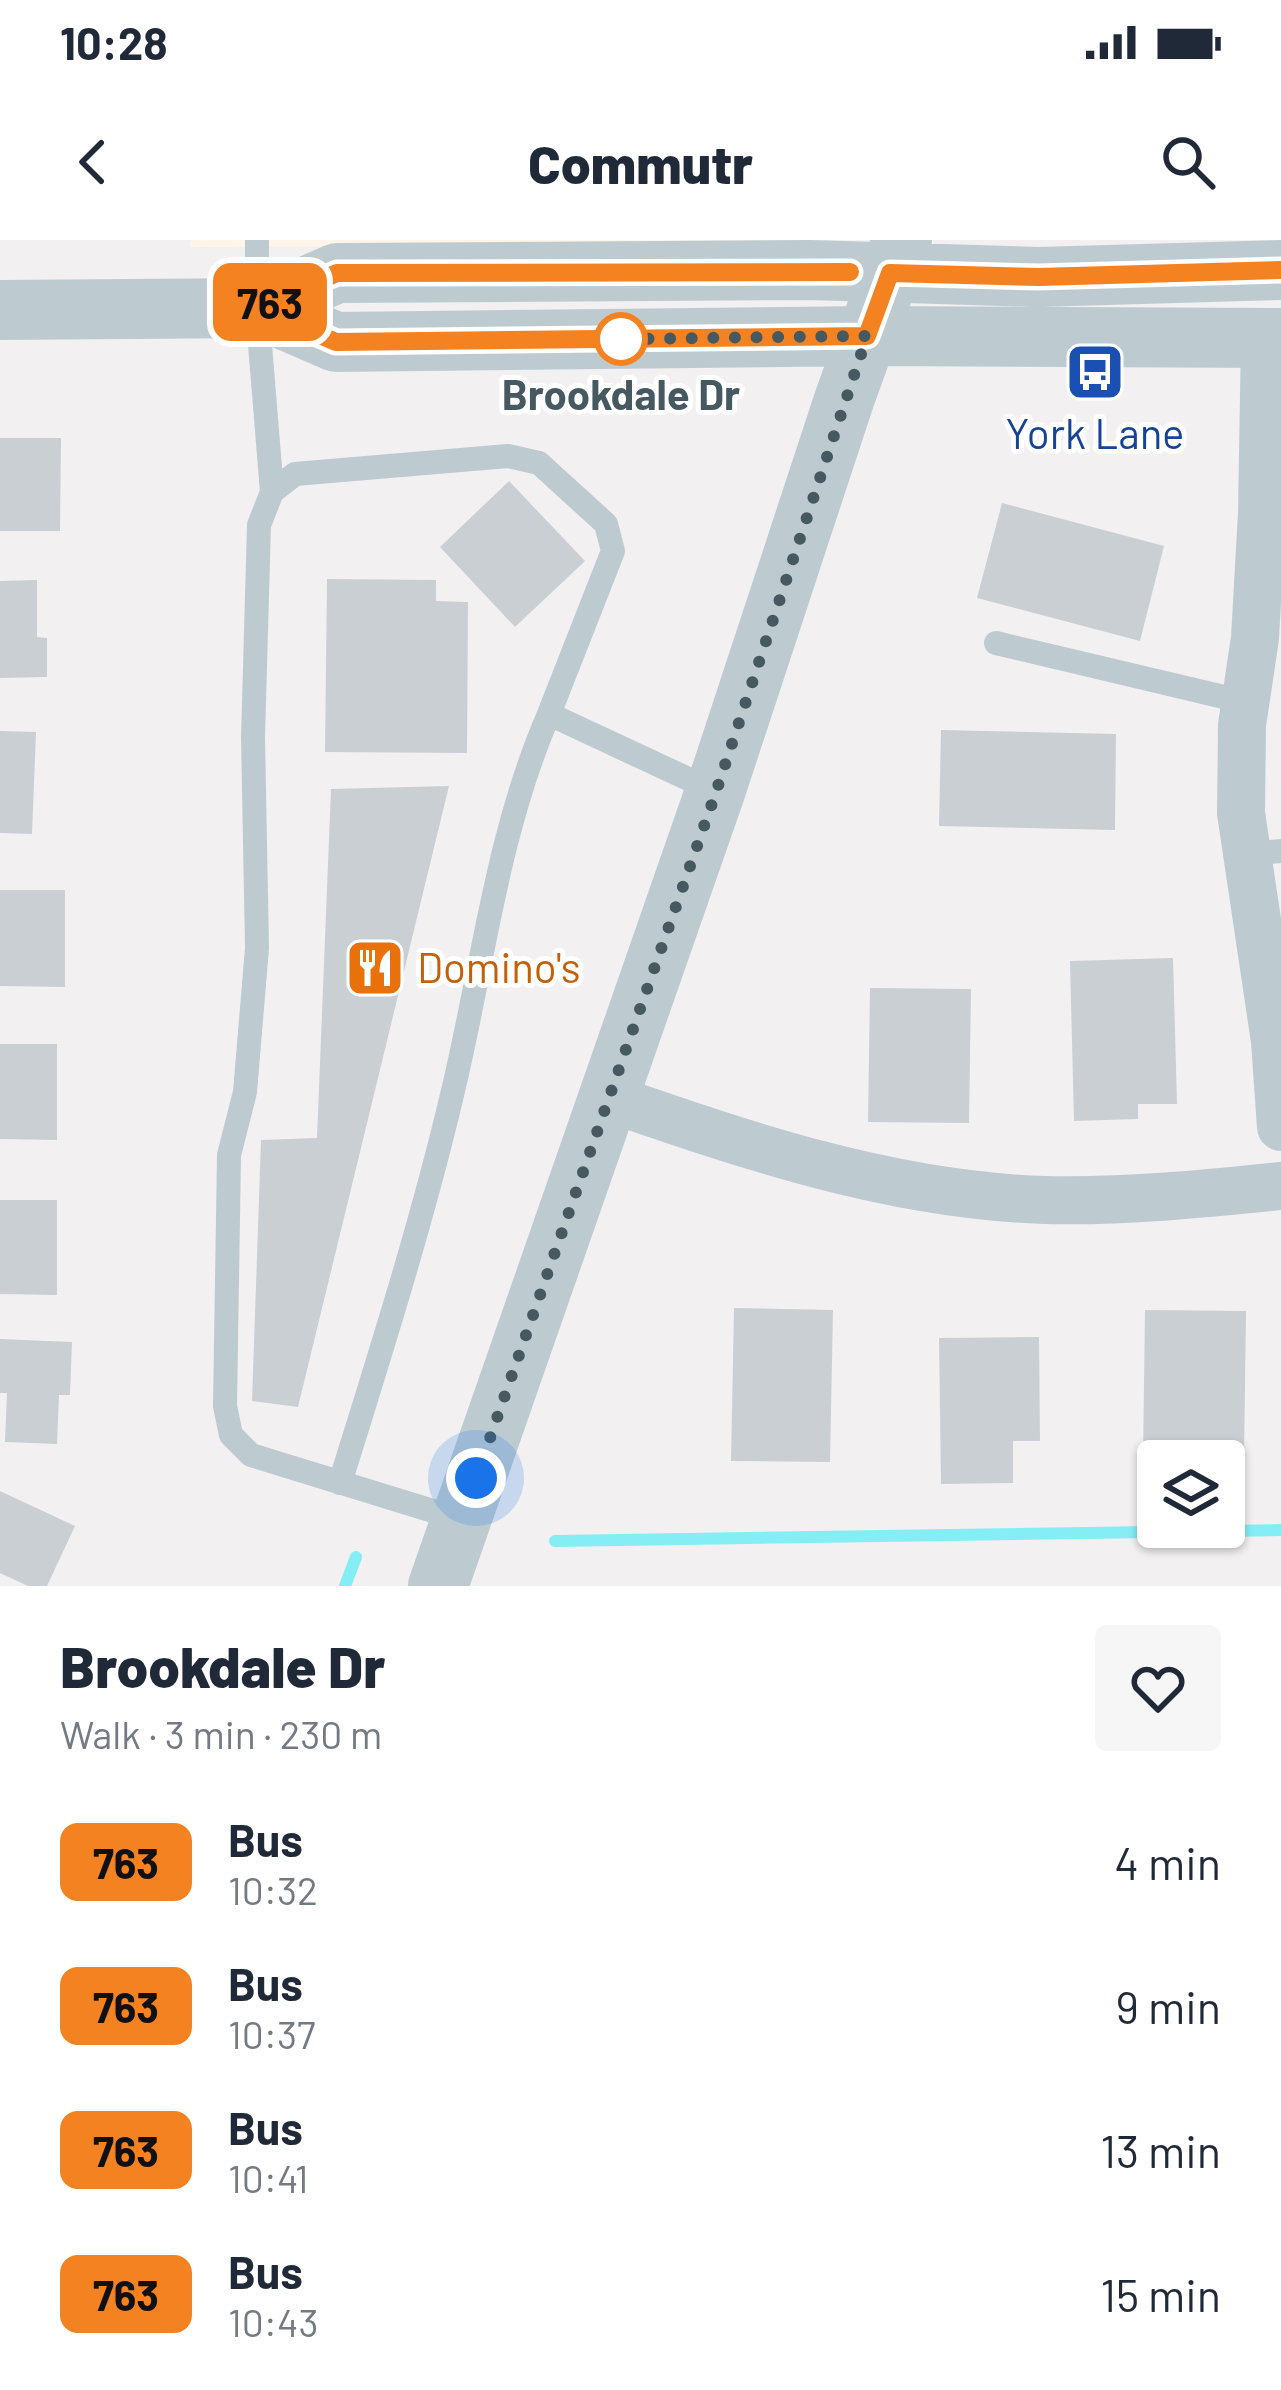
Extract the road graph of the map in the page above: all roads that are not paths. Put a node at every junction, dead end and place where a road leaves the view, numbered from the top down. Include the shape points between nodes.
1 (257, 240) edge
2 (896, 257) edge
3 (1281, 270) edge
4 (257, 308) junction
5 (0, 310) edge
6 (867, 336) junction
7 (1273, 338) edge
8 (272, 492) junction
9 (996, 643) dead end
10 (1245, 702) junction
11 (549, 713) junction
12 (716, 792) junction
13 (1263, 852) edge
14 (609, 1098) junction
15 (1281, 1127) edge
16 (1281, 1186) edge
17 (340, 1483) junction
18 (461, 1520) junction
19 (438, 1586) edge

1 - 4 lane
2 - 3 street via 1039,277
2 - 4 street via 810,270 337,273
2 - 6 street
4 - 5 street
4 - 6 street via 336,342
4 - 8 lane
6 - 7 street
6 - 12 street
7 - 10 street
8 - 11 lane via 295,474 508,456 539,463 606,524 613,551
8 - 17 lane via 259,525 257,948 245,1092 229,1155 225,1406 231,1436 251,1455
9 - 10 lane
10 - 13 street via 1240,813
11 - 12 lane
11 - 17 lane via 500,860 418,1230
12 - 14 street
13 - 15 street
14 - 16 street via 803,1162 921,1187 1061,1200
14 - 18 street
17 - 18 lane
18 - 19 street

